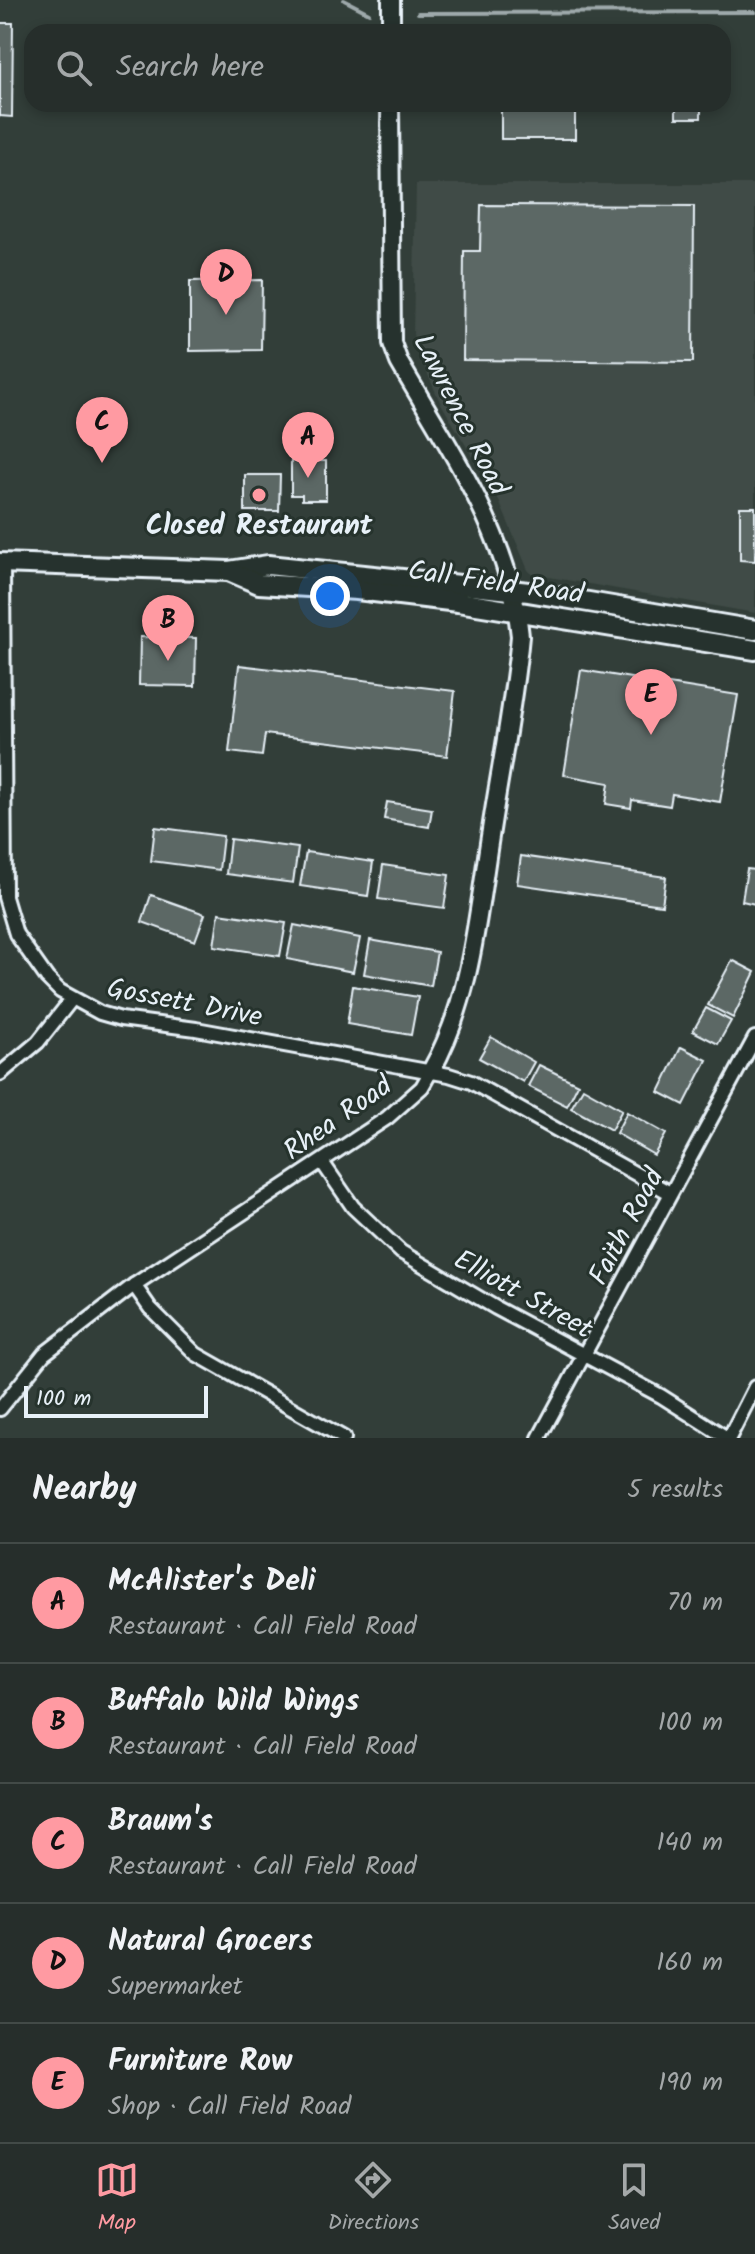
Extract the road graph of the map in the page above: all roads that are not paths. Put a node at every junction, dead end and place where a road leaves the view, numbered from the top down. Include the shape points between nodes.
1 (391, 0) edge
2 (391, 24) edge
3 (390, 112) edge
4 (1, 563) edge
5 (516, 600) junction
6 (671, 616) junction
7 (755, 630) edge
8 (664, 635) junction
9 (755, 650) edge
10 (72, 999) junction
11 (755, 1038) edge
12 (431, 1071) junction
13 (0, 1074) edge
14 (322, 1162) junction
15 (670, 1193) junction
16 (134, 1285) junction
17 (584, 1354) junction
18 (755, 1387) edge
19 (0, 1409) edge
20 (344, 1438) edge
21 (539, 1438) edge
22 (728, 1438) edge

1 - 2 street
3 - 5 street, Lawrence Road via 392,343 485,514
4 - 5 main road, Call Field Road via 229,571 268,565
4 - 10 street, Gossett Drive via 5,897 23,947
5 - 6 main road, Call Field Road
5 - 8 main road, Call Field Road
5 - 12 street, Rhea Road via 516,679 472,948 458,1013
6 - 7 main road, Call Field Road
6 - 8 main road
8 - 9 main road, Call Field Road
10 - 12 street, Gossett Drive via 121,1019
10 - 13 street via 38,1042
11 - 15 street, Faith Road
12 - 14 street, Rhea Road via 422,1087 387,1118
12 - 15 street, Gossett Drive via 471,1082
14 - 16 street, Rhea Road
14 - 17 street, Elliott Street via 353,1207 401,1252
15 - 17 street, Faith Road
16 - 19 street, Rhea Road via 44,1354
16 - 20 street via 196,1354
17 - 21 street, Faith Road
17 - 22 street, Elliott Street
18 - 22 street

